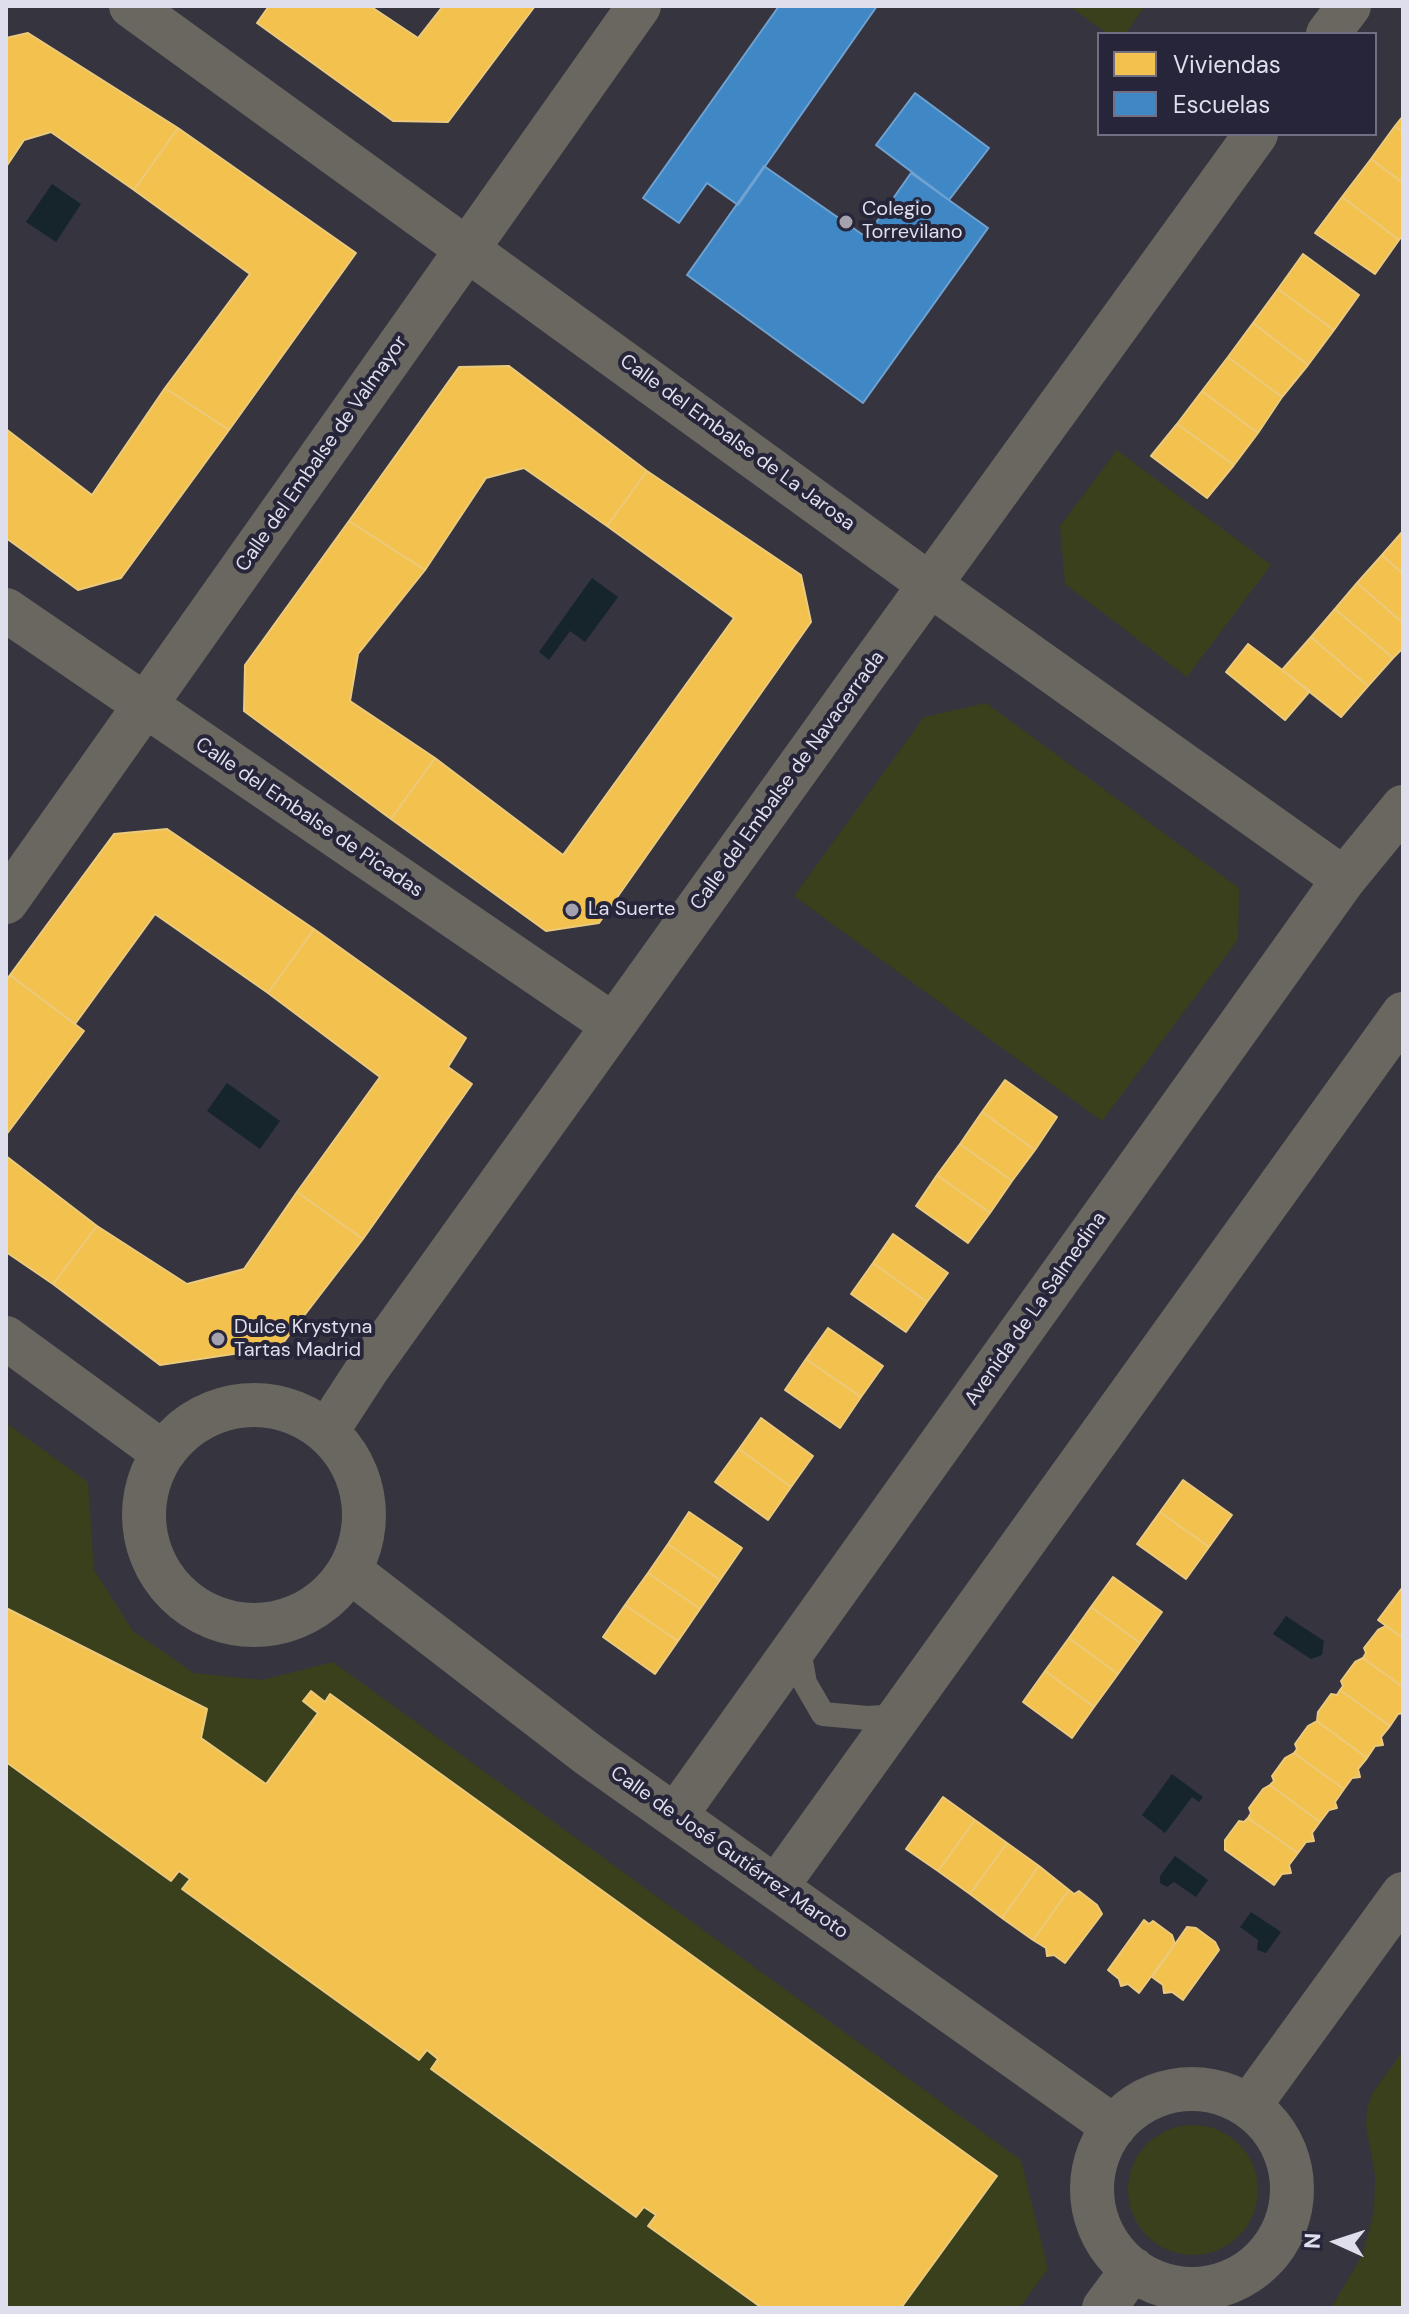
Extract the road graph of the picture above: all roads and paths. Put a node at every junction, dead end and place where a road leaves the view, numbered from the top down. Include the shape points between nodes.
1 (131, 6) edge
2 (639, 6) edge
3 (1349, 6) edge
4 (1330, 32) edge
5 (1255, 136) edge
6 (465, 246) junction
7 (929, 584) junction
8 (6, 610) edge
9 (146, 707) junction
10 (1403, 807) edge
11 (1344, 879) junction
12 (6, 902) edge
13 (1403, 1014) edge
14 (613, 1025) junction
15 (6, 1338) edge
16 (327, 1431) junction
17 (162, 1452) junction
18 (350, 1571) junction
19 (798, 1644) junction
20 (899, 1716) junction
21 (675, 1816) junction
22 (777, 1886) junction
23 (1403, 1894) edge
24 (1249, 2106) junction
25 (1114, 2127) junction
26 (1133, 2269) junction
27 (1104, 2308) edge

1 - 6 street, Calle del Embalse de La Jarosa
2 - 6 street, Calle del Embalse de Valmayor
3 - 4 street
5 - 7 street, Calle del Embalse de Navacerrada
6 - 7 street, Calle del Embalse de La Jarosa
6 - 9 street, Calle del Embalse de Valmayor
7 - 11 street, Calle del Embalse de La Jarosa
7 - 14 street, Calle del Embalse de Navacerrada
8 - 9 street, Calle del Embalse de Picadas
9 - 12 street, Calle del Embalse de Valmayor
9 - 14 street, Calle del Embalse de Picadas
10 - 11 street, Avenida de La Salmedina
11 - 19 street, Avenida de La Salmedina
13 - 20 street
14 - 16 street, Calle del Embalse de Navacerrada
15 - 17 street
16 - 17 street via 295,1411 259,1404 222,1409 188,1425
16 - 18 street via 351,1461 363,1497 363,1535
17 - 18 street via 148,1481 143,1513 147,1546 161,1575 182,1600 209,1617 240,1626 272,1625 303,1615
18 - 21 street, Calle de José Gutiérrez Maroto
19 - 20 lane via 805,1683 823,1714
19 - 21 street, Avenida de La Salmedina
20 - 22 street
21 - 22 street, Calle de José Gutiérrez Maroto
22 - 25 street, Calle de José Gutiérrez Maroto
23 - 24 street
24 - 25 street via 1205,2089 1178,2090 1144,2101
24 - 26 street via 1283,2146 1291,2171 1292,2198 1274,2248 1233,2281 1207,2289 1154,2283
25 - 26 street via 1097,2158 1092,2193 1104,2236
26 - 27 street

